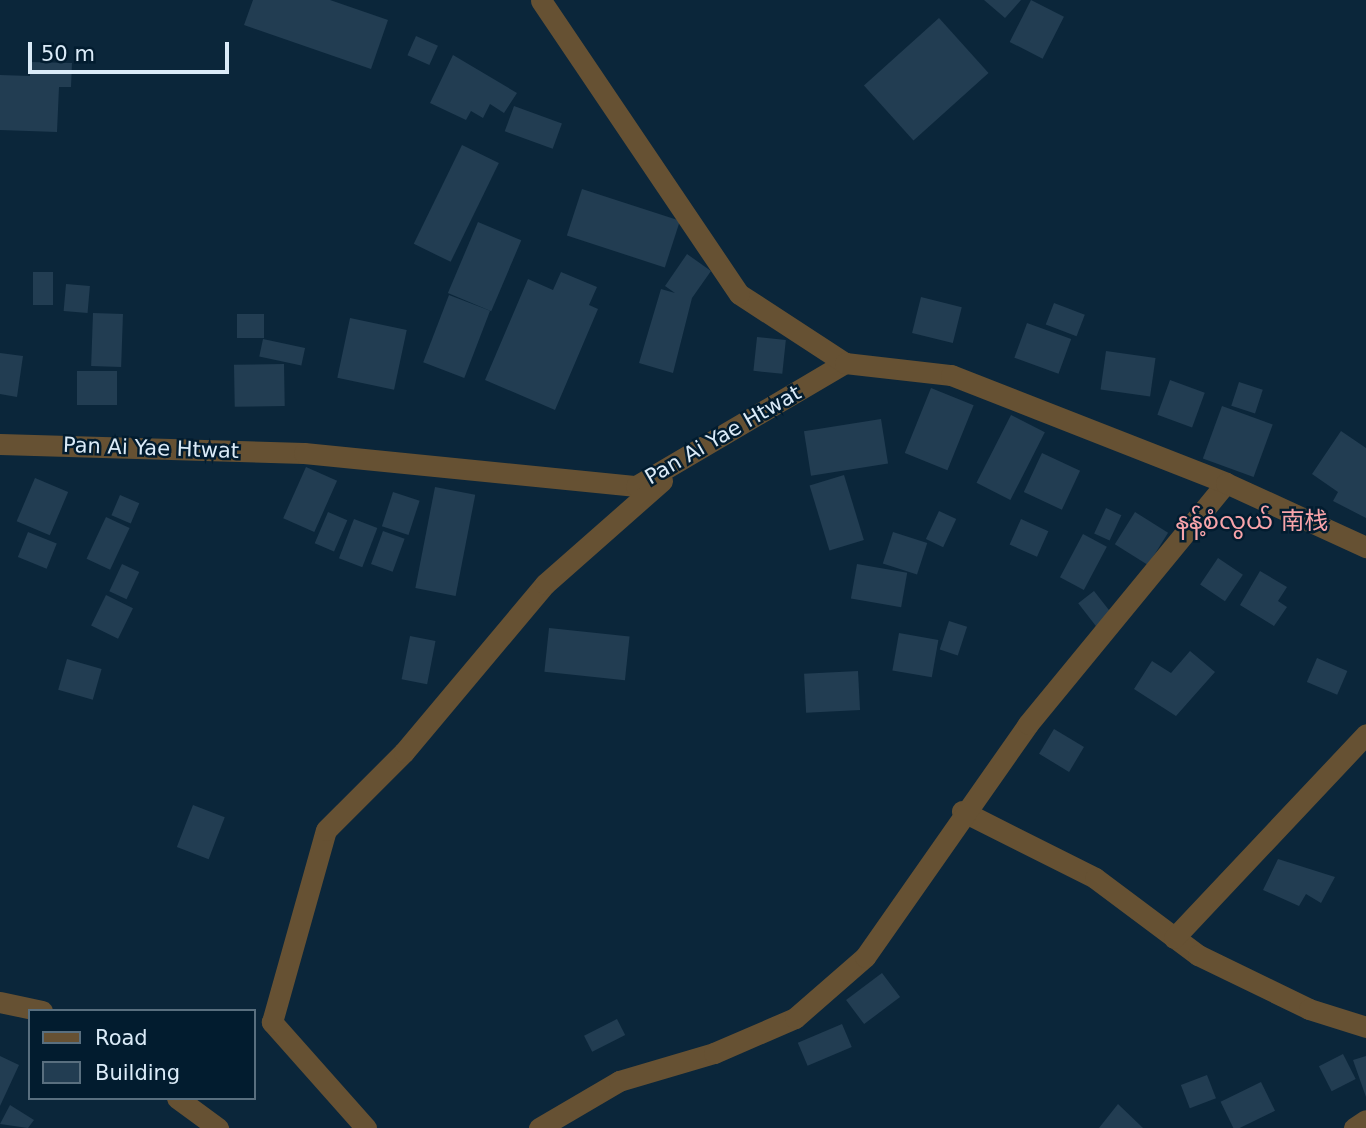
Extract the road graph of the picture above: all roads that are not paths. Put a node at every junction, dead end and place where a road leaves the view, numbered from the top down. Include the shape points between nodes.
1 (541, 0) edge
2 (845, 363) junction
3 (0, 444) edge
4 (692, 454) junction
5 (1226, 483) junction
6 (1365, 546) edge
7 (1366, 734) edge
8 (962, 811) junction
9 (1174, 938) junction
10 (0, 1002) edge
11 (33, 1009) edge
12 (1366, 1027) edge
13 (180, 1100) edge
14 (1366, 1120) edge
15 (218, 1128) edge
16 (366, 1128) edge
17 (539, 1128) edge
18 (1354, 1128) edge

1 - 2 street via 739,294
2 - 4 street, Pan Ai Yae Htwat
2 - 5 street via 951,375
3 - 4 street, Pan Ai Yae Htwat via 304,453 636,486
4 - 16 street via 545,584 404,752 326,830 272,1022
5 - 6 street
5 - 8 street
7 - 9 street
8 - 9 street via 1095,878
8 - 17 street via 865,957 795,1018 714,1053 619,1081
9 - 12 street via 1309,1009
10 - 11 street
13 - 15 street
14 - 18 street

